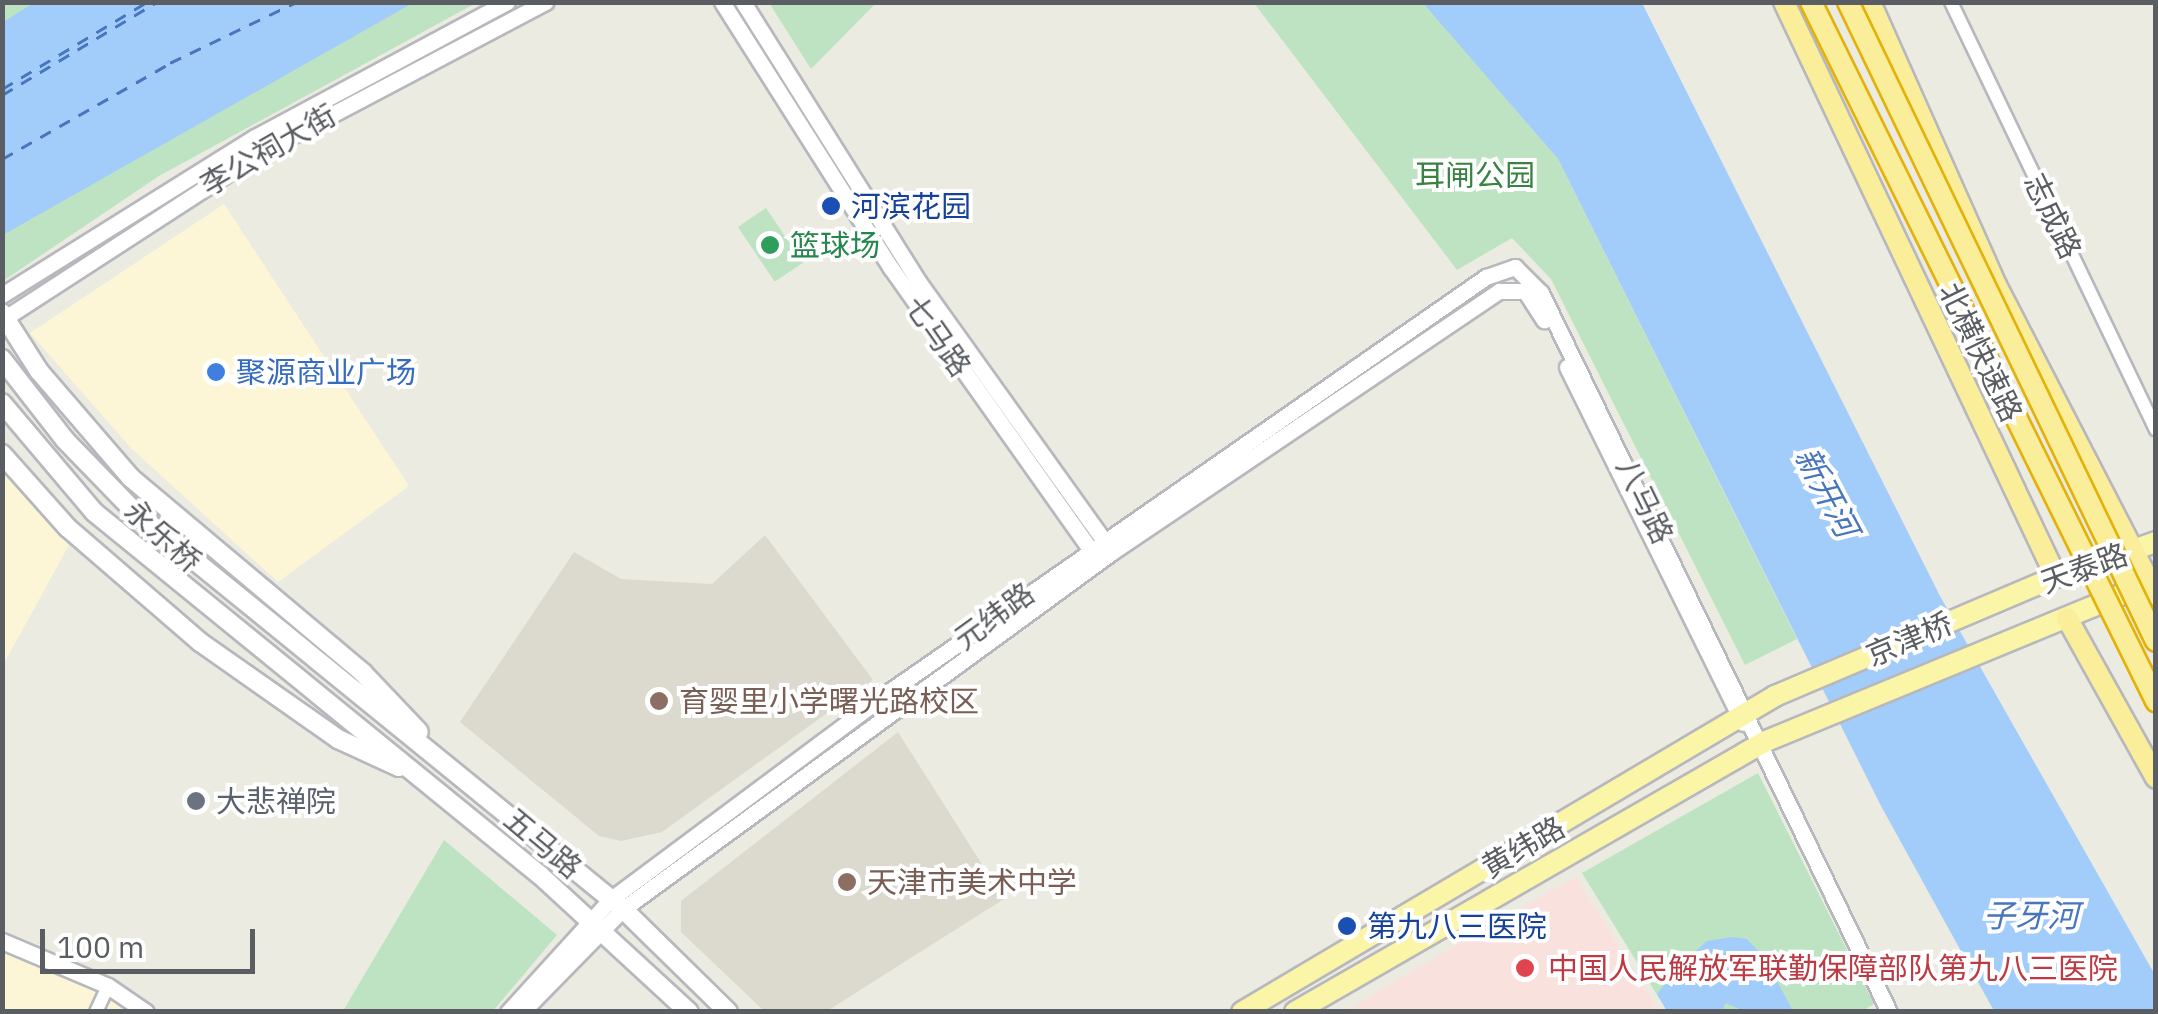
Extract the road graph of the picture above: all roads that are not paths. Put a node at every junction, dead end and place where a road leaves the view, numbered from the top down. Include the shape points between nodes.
1 (507, 2) edge
2 (546, 2) edge
3 (722, 2) edge
4 (742, 2) edge
5 (1784, 2) edge
6 (1810, 2) edge
7 (1848, 2) edge
8 (1870, 2) edge
9 (1952, 2) edge
10 (1516, 267) joint
11 (1518, 288) joint
12 (2, 296) edge
13 (4, 317) edge
14 (2, 359) edge
15 (2, 403) edge
16 (2156, 429) edge
17 (2, 454) edge
18 (2156, 542) edge
19 (1100, 550) junction
20 (2132, 550) junction
21 (2056, 576) junction
22 (2154, 586) edge
23 (2014, 595) joint
24 (2068, 618) junction
25 (2027, 633) joint
26 (2156, 641) edge
27 (1804, 682) joint
28 (346, 689) joint
29 (2156, 701) edge
30 (335, 709) joint
31 (1743, 714) junction
32 (1819, 716) joint
33 (1764, 742) junction
34 (431, 748) junction
35 (414, 773) junction
36 (2156, 778) edge
37 (616, 904) junction
38 (596, 922) junction
39 (2, 941) edge
40 (108, 986) junction
41 (96, 1012) edge
42 (146, 1012) edge
43 (508, 1012) edge
44 (522, 1012) edge
45 (689, 1012) edge
46 (728, 1012) edge
47 (1242, 1012) edge
48 (1295, 1012) edge
49 (1889, 1012) edge

1 - 12 street, 李公祠大街 via 255,137
2 - 13 street, 李公祠大街 via 259,153
3 - 19 street, 七马路 via 891,268
4 - 19 street, 七马路 via 918,281
5 - 21 highway
6 - 29 highway, 北横快速路, bridge
7 - 26 highway, 北横快速路, bridge
8 - 20 highway via 2086,466
9 - 16 street, 志成路
10 - 19 street, 元纬路 via 1486,277
10 - 31 street, 八马路 via 1542,292
11 - 19 street, 元纬路 via 1499,291
11 - 31 street, 八马路 via 1538,309
13 - 34 main road via 39,371 131,478 363,673
14 - 28 main road, 永乐桥 via 93,472
15 - 30 main road, 永乐桥 via 94,512
17 - 35 main road via 68,528 200,642 338,739
18 - 20 main road, 天泰路
19 - 37 street, 元纬路
20 - 21 main road, 天泰路
20 - 22 highway
21 - 23 main road, 天泰路
22 - 24 main road, 天泰路
23 - 27 main road, 京津桥
24 - 25 main road, 天泰路
24 - 36 highway
25 - 32 main road, 京津桥
27 - 31 main road, 黄纬路
28 - 34 main road, 五马路
30 - 35 main road, 五马路
31 - 33 street, 八马路
31 - 47 main road, 黄纬路
32 - 33 main road, 黄纬路
33 - 48 main road, 黄纬路
33 - 49 street, 八马路
34 - 37 main road, 五马路
35 - 38 main road, 五马路
37 - 38 street, 元纬路
37 - 46 main road, 五马路
38 - 43 street, 元纬路
38 - 44 street, 元纬路
38 - 45 main road, 五马路
39 - 40 street
40 - 41 street
40 - 42 street

